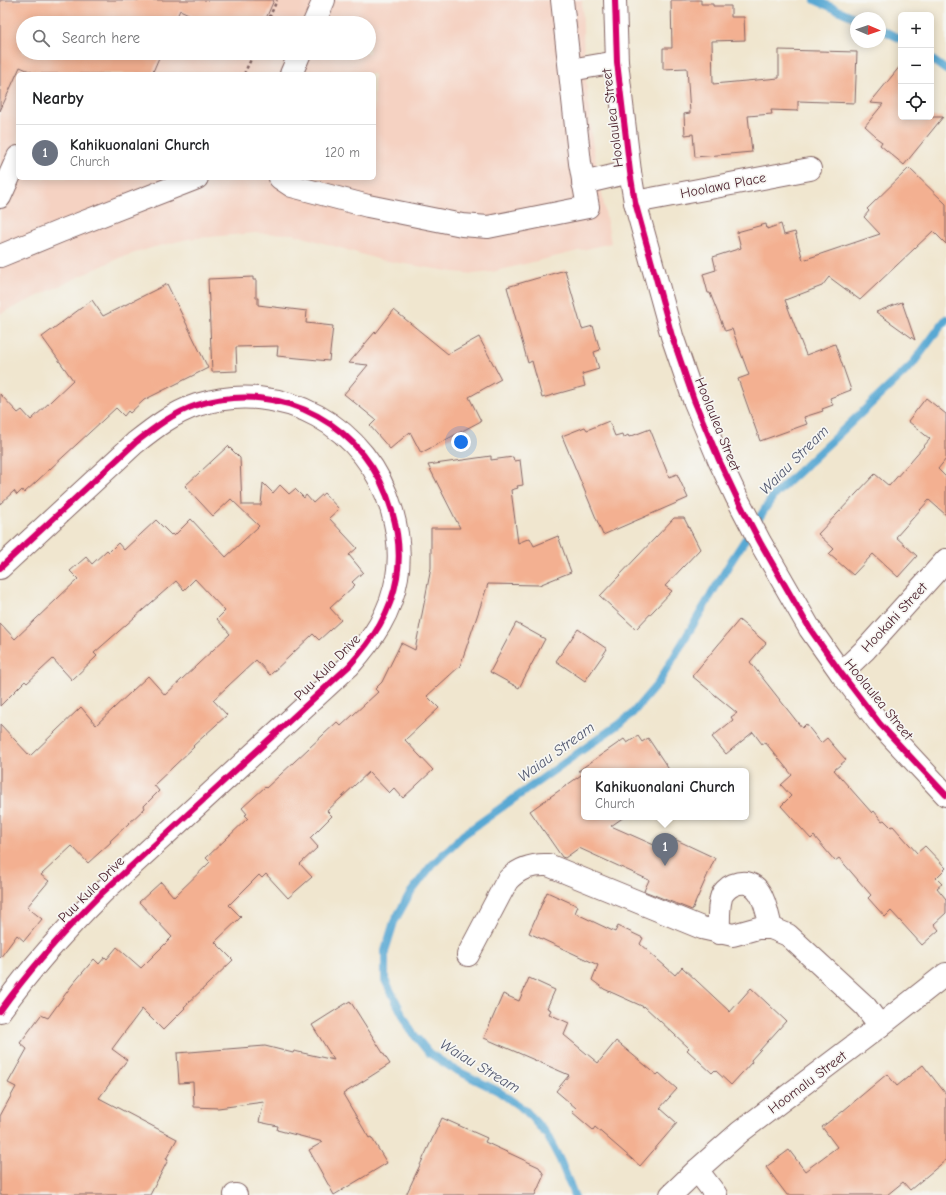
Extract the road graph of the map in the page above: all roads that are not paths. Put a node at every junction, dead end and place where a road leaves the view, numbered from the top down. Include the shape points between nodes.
1 (324, 0) edge
2 (562, 0) edge
3 (615, 0) edge
4 (317, 16) edge
5 (297, 60) edge
6 (617, 62) junction
7 (570, 70) junction
8 (292, 72) edge
9 (16, 161) edge
10 (810, 169) dead end
11 (630, 172) junction
12 (192, 180) edge
13 (283, 180) edge
14 (583, 183) junction
15 (0, 197) edge
16 (635, 202) junction
17 (0, 256) edge
18 (946, 560) edge
19 (2, 561) edge
20 (841, 673) junction
21 (946, 795) edge
22 (771, 928) junction
23 (719, 933) junction
24 (468, 955) dead end
25 (946, 974) edge
26 (0, 1012) edge
27 (880, 1026) junction
28 (697, 1170) junction
29 (671, 1195) edge
30 (716, 1195) edge

1 - 4 street
2 - 7 street
3 - 6 street, Hoolaulea Street
5 - 8 street
6 - 7 street
6 - 11 street, Hoolaulea Street
7 - 14 street
9 - 15 street
10 - 16 street, Hoolawa Place
11 - 14 street
11 - 16 street, Hoolaulea Street
12 - 17 street
13 - 14 street via 292,186 368,206 462,225 488,227 588,207
16 - 20 street, Hoolaulea Street via 672,336 694,400 719,460 760,542 810,629
18 - 20 street, Hookahi Street
19 - 26 street, Puu Kula Drive via 154,428 174,415 196,406 243,397 282,402 312,413 351,440 380,480 397,527 399,551 397,577 390,602 367,646 102,893 70,925
20 - 21 street, Hoolaulea Street via 880,724
22 - 23 street via 758,928 733,935
22 - 23 street via 760,891 752,885 740,883 728,887 721,897
22 - 27 street via 788,936 865,1006
23 - 24 street via 685,922 548,865 539,864 521,869 506,881
25 - 27 street, Hoomalu Street
27 - 28 street, Hoomalu Street via 740,1132
28 - 29 street, Hoomalu Street
28 - 30 street

